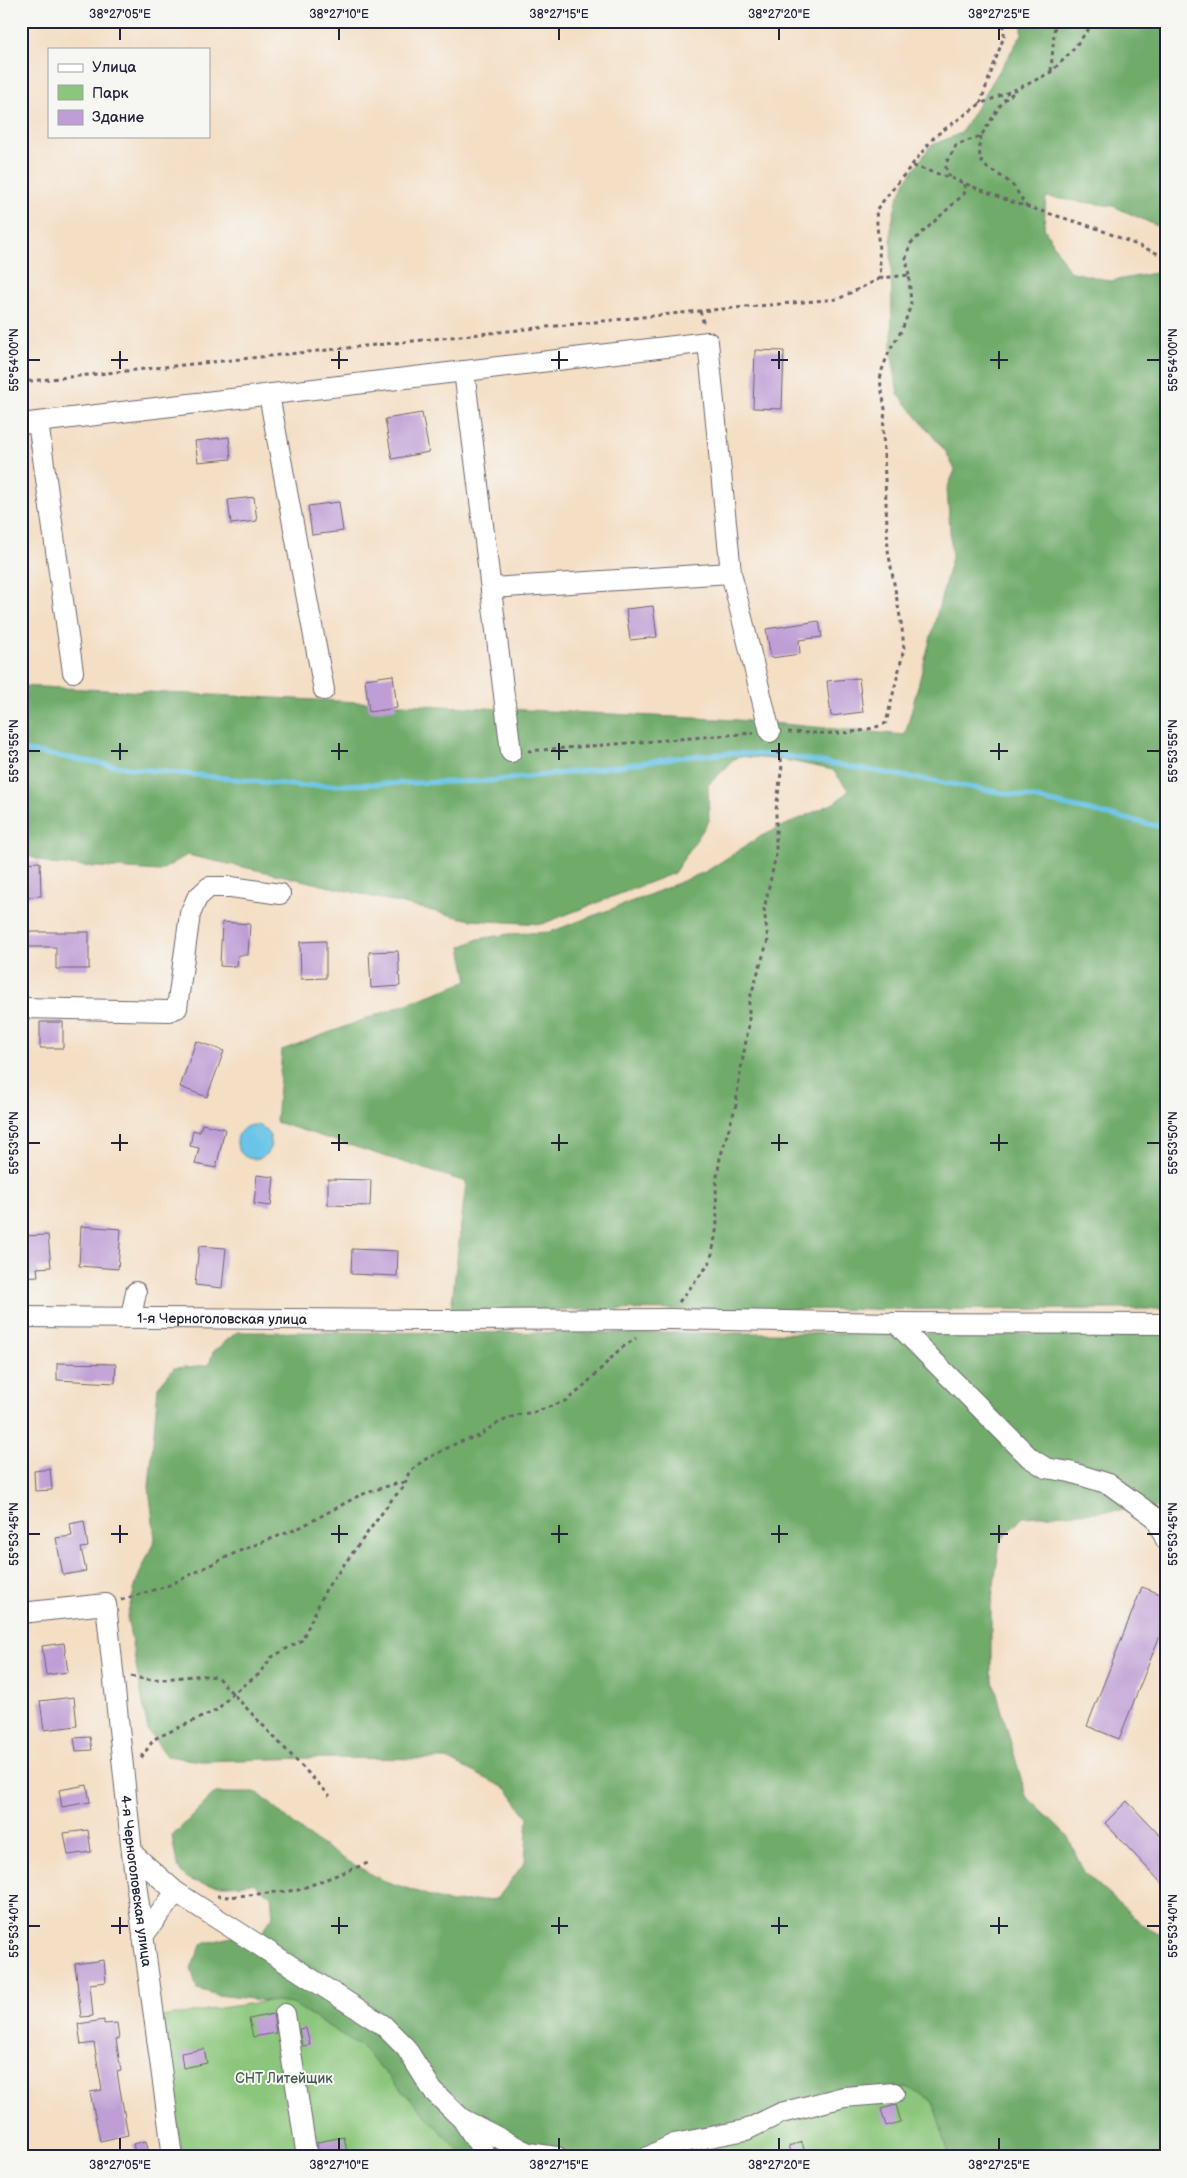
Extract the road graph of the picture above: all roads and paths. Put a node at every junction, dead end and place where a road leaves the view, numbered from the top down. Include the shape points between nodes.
1 (1004, 21) edge
2 (1055, 21) edge
3 (1095, 21) edge
4 (1051, 72) junction
5 (1028, 84) junction
6 (980, 104) junction
7 (981, 136) junction
8 (913, 166) junction
9 (951, 178) junction
10 (963, 184) junction
11 (1026, 206) junction
12 (1166, 257) edge
13 (909, 275) junction
14 (881, 278) junction
15 (464, 371) junction
16 (21, 382) edge
17 (269, 395) junction
18 (30, 423) edge
19 (731, 573) junction
20 (491, 588) junction
21 (73, 672) dead end
22 (324, 690) dead end
23 (770, 732) junction
24 (511, 752) joint
25 (280, 894) dead end
26 (21, 1008) edge
27 (136, 1292) dead end
28 (21, 1317) edge
29 (131, 1317) junction
30 (670, 1319) junction
31 (896, 1323) junction
32 (1166, 1324) edge
33 (638, 1337) dead end
34 (405, 1482) junction
35 (1166, 1540) edge
36 (106, 1604) junction
37 (21, 1613) edge
38 (112, 1664) junction
39 (233, 1693) junction
40 (140, 1760) dead end
41 (330, 1796) dead end
42 (132, 1853) junction
43 (368, 1863) dead end
44 (176, 1892) junction
45 (211, 1896) dead end
46 (143, 1936) junction
47 (285, 2014) dead end
48 (894, 2093) dead end
49 (462, 2119) junction
50 (173, 2157) edge
51 (307, 2157) edge
52 (487, 2157) edge
53 (556, 2157) edge
54 (648, 2157) edge

1 - 6 path via 1004,36
2 - 4 path
3 - 4 path
4 - 5 path
5 - 6 path
5 - 7 path via 1003,101
6 - 8 path via 935,136
7 - 9 path via 956,145 945,164
7 - 11 path via 979,152 984,166 1012,184
8 - 9 path
8 - 14 path via 876,210
9 - 10 path
10 - 11 path
10 - 13 path via 966,188 964,194 910,244 906,258
11 - 12 path via 1096,228
13 - 14 path
13 - 23 path via 911,305 880,380 884,409 888,550 904,649 886,723 843,733
14 - 16 path via 838,299
15 - 17 street
15 - 19 street via 708,342
15 - 20 street
17 - 18 street
17 - 22 street
18 - 21 street
19 - 20 street
19 - 23 street
20 - 24 street
23 - 24 path
23 - 30 path via 782,765 776,810 776,855 764,909 768,940 748,1001 750,1024 736,1105 720,1158 712,1254 709,1264
25 - 26 street via 209,887 197,898 190,914 177,1008 170,1011
27 - 29 street
28 - 29 street, 1-я Черноголовская улица
29 - 30 street, 1-я Черноголовская улица
30 - 31 street, 1-я Черноголовская улица
31 - 32 street, 1-я Черноголовская улица
31 - 35 street via 1030,1458 1046,1468 1109,1484 1156,1518
33 - 34 path via 620,1349 565,1401 516,1415 479,1436 459,1442 424,1460 409,1472
34 - 36 path via 360,1495 300,1528 237,1552 167,1586
34 - 39 path via 326,1589 302,1640 272,1657 258,1675
36 - 37 street
36 - 38 street, 4-я Черноголовская улица
38 - 39 path via 132,1677 149,1681 179,1676 217,1676
38 - 42 street, 4-я Черноголовская улица
39 - 40 path via 217,1710 154,1738
39 - 41 path
42 - 44 street
42 - 46 street, 4-я Черноголовская улица
43 - 45 path via 298,1890 228,1898
44 - 46 street
44 - 49 street via 383,2025 406,2048 433,2090
46 - 50 street, 4-я Черноголовская улица
47 - 51 street
48 - 54 street via 844,2097 781,2113 746,2130 674,2144
49 - 52 street
49 - 53 street via 528,2153

